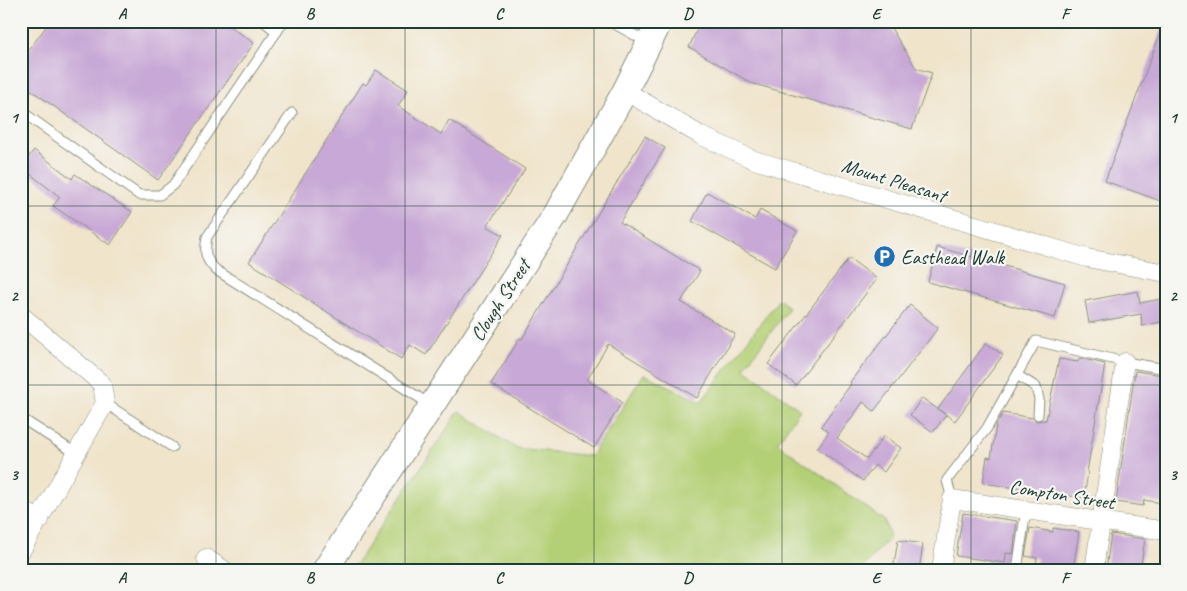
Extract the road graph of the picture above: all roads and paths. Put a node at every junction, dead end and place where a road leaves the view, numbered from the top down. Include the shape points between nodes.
1 (263, 21) edge
2 (284, 21) edge
3 (609, 21) edge
4 (660, 21) edge
5 (277, 32) junction
6 (649, 43) junction
7 (625, 91) junction
8 (21, 111) edge
9 (292, 113) dead end
10 (1166, 272) edge
11 (21, 315) edge
12 (1125, 362) junction
13 (1166, 369) edge
14 (1017, 374) junction
15 (105, 403) junction
16 (431, 405) junction
17 (1038, 415) dead end
18 (21, 418) edge
19 (172, 447) dead end
20 (77, 454) junction
21 (952, 499) junction
22 (21, 510) edge
23 (1026, 510) junction
24 (40, 520) junction
25 (1101, 522) junction
26 (1166, 531) edge
27 (21, 551) edge
28 (206, 558) dead end
29 (224, 570) edge
30 (325, 570) edge
31 (941, 570) edge
32 (1017, 570) edge
33 (1094, 570) edge

1 - 5 lane
2 - 5 lane
3 - 6 lane
4 - 6 street, Clough Street
5 - 8 lane via 174,185 160,195 140,195
6 - 7 street, Clough Street
7 - 10 street, Mount Pleasant via 700,135 754,160 1087,258
7 - 16 street, Clough Street via 556,214
9 - 16 lane via 207,237 204,250 209,262 216,270
11 - 15 street via 102,384
12 - 13 lane
12 - 14 lane via 1036,341
12 - 25 street
14 - 17 lane via 1036,387
14 - 21 lane via 987,428 947,480
15 - 19 lane
15 - 20 street
16 - 30 street, Clough Street
18 - 20 lane
20 - 24 street
21 - 23 street, Compton Street
21 - 31 street
22 - 24 street
23 - 25 street, Compton Street
23 - 32 lane
24 - 27 street
25 - 26 street, Compton Street
25 - 33 street
28 - 29 street

